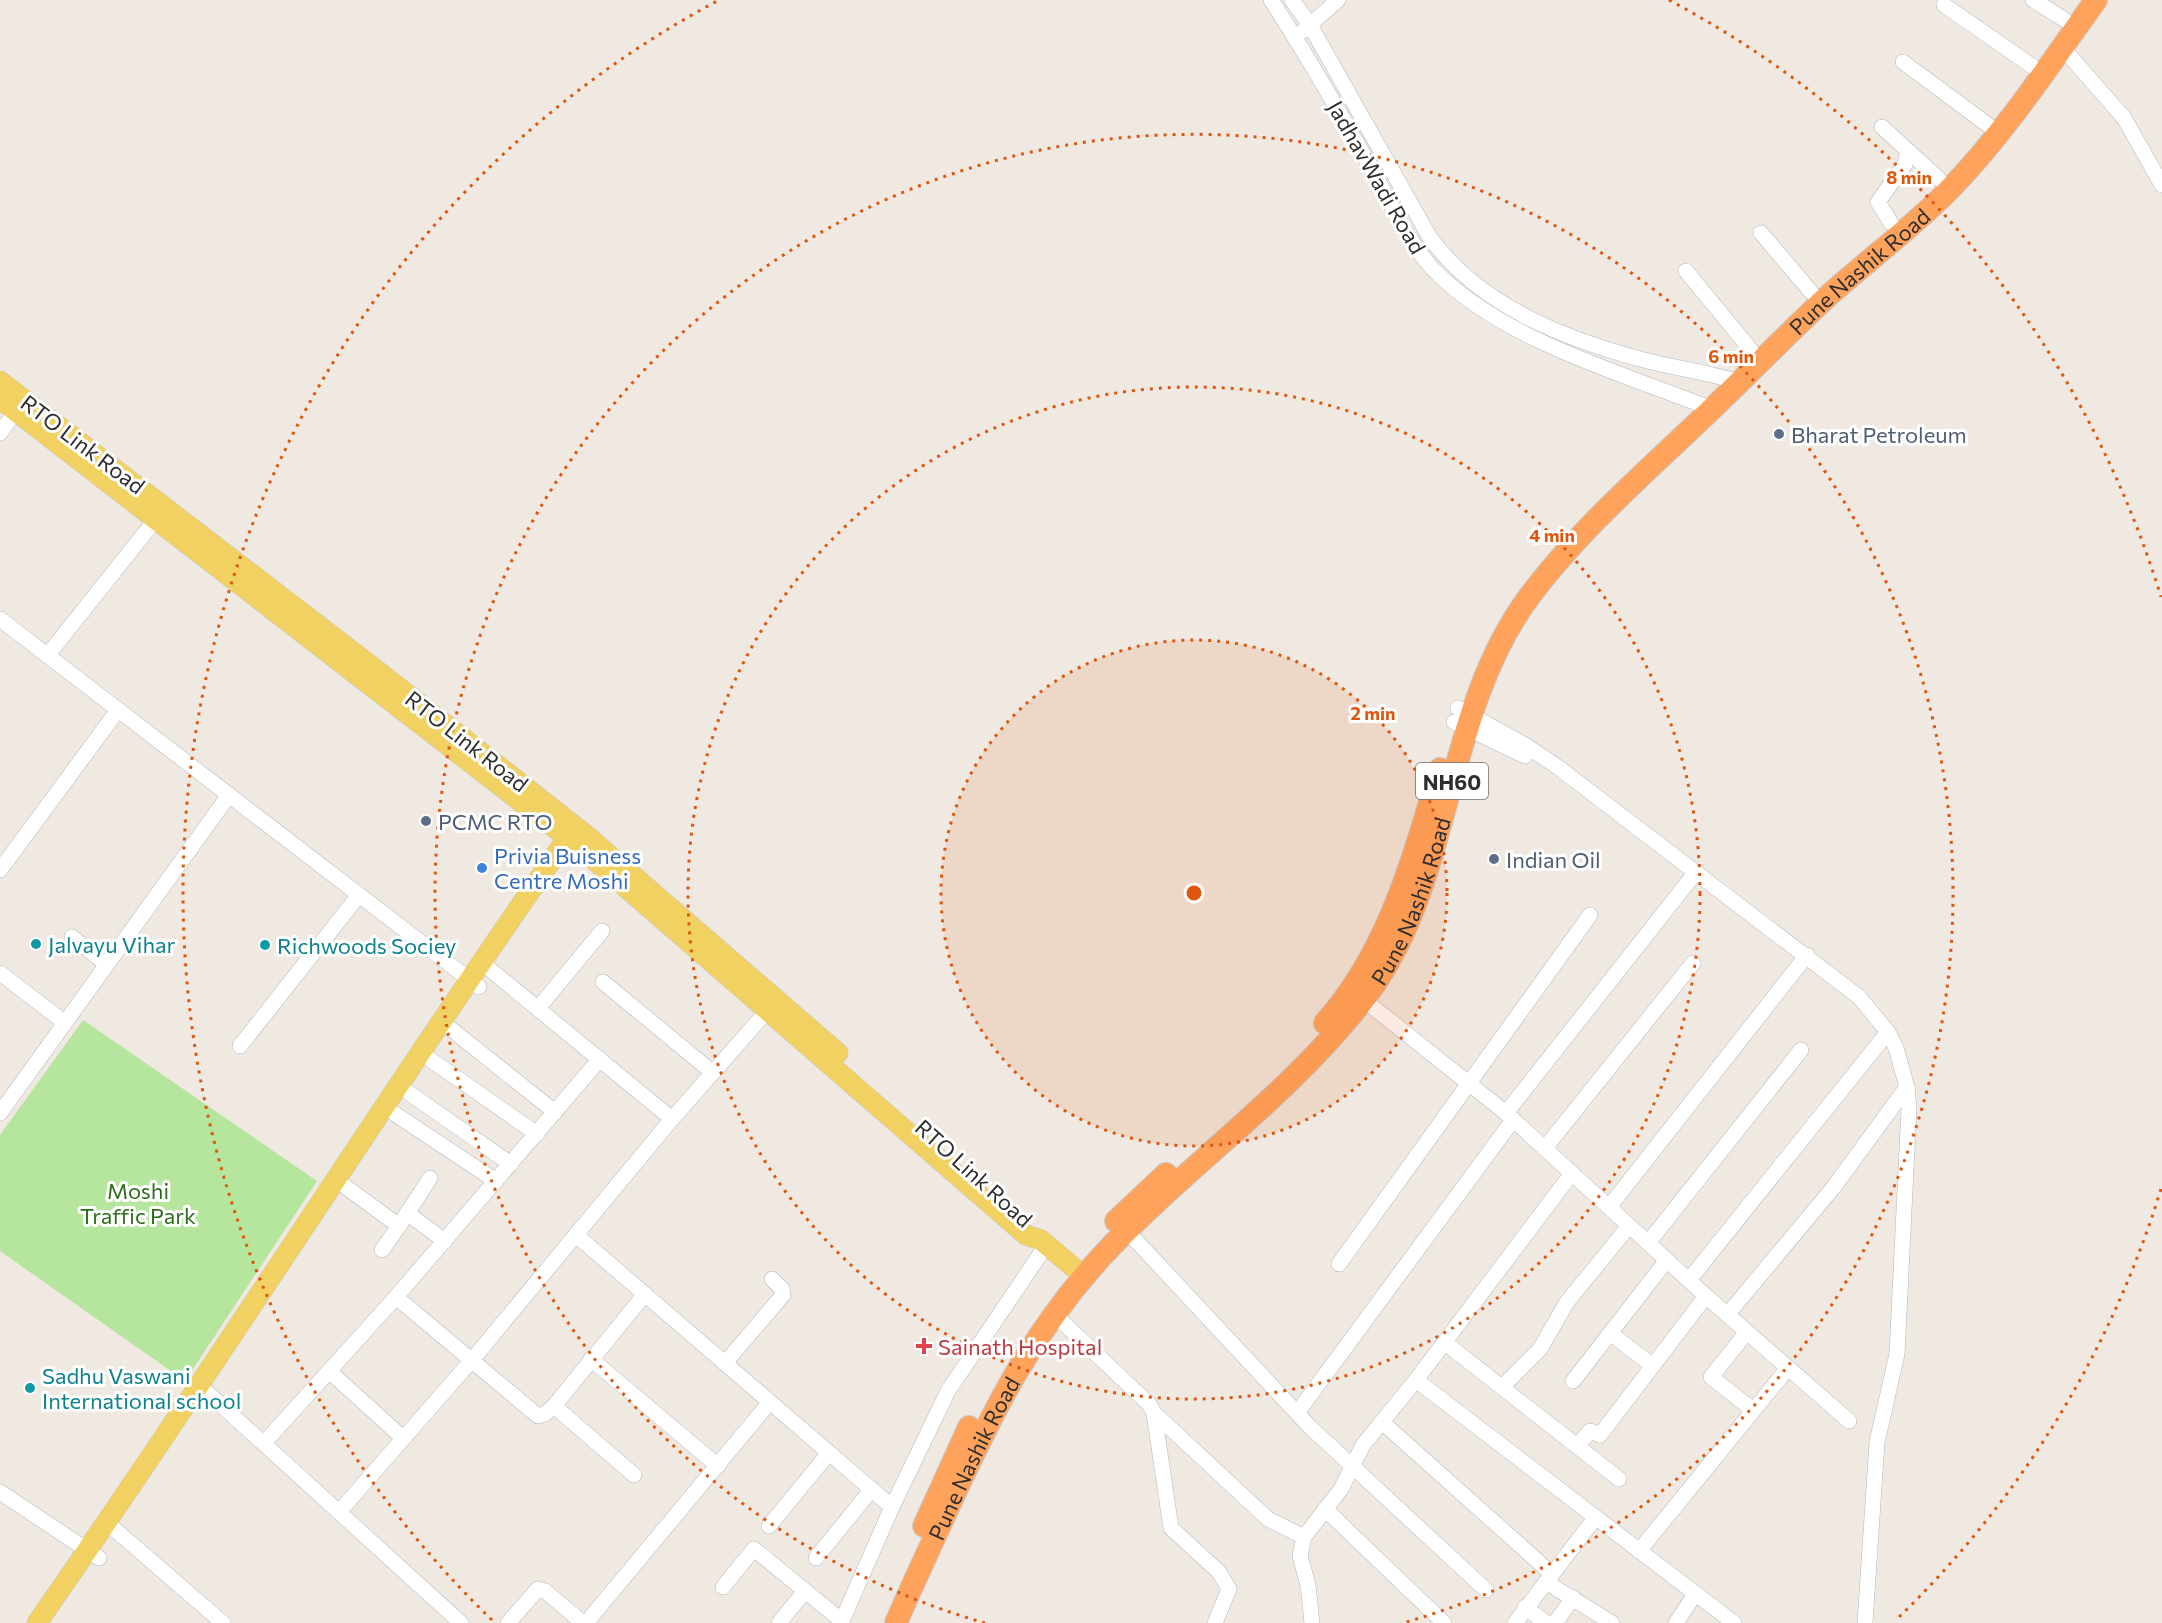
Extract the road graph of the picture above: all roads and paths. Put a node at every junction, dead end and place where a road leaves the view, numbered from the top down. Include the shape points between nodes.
1 (1271, 0) edge
2 (1292, 0) edge
3 (1338, 0) edge
4 (2033, 0) edge
5 (2079, 0) edge
6 (2096, 0) edge
7 (1944, 5) dead end
8 (2065, 20) junction
9 (1310, 25) junction
10 (1296, 38) junction
11 (2062, 47) junction
12 (1903, 62) dead end
13 (2032, 66) junction
14 (1988, 125) junction
15 (1882, 127) dead end
16 (1908, 151) junction
17 (1939, 179) junction
18 (2162, 185) edge
19 (1891, 223) junction
20 (1761, 233) dead end
21 (1686, 271) dead end
22 (1812, 293) junction
23 (1754, 357) junction
24 (1731, 380) junction
25 (0, 381) edge
26 (0, 399) edge
27 (1705, 406) junction
28 (16, 411) junction
29 (0, 433) edge
30 (156, 519) junction
31 (0, 619) edge
32 (47, 656) junction
33 (118, 710) junction
34 (1463, 718) junction
35 (229, 795) junction
36 (577, 836) junction
37 (0, 870) edge
38 (1693, 875) junction
39 (359, 895) junction
40 (1590, 915) dead end
41 (602, 931) dead end
42 (72, 937) dead end
43 (1804, 958) junction
44 (1694, 963) dead end
45 (106, 964) junction
46 (486, 965) junction
47 (0, 973) edge
48 (603, 982) dead end
49 (474, 983) junction
50 (1364, 1000) junction
51 (772, 1005) junction
52 (539, 1007) junction
53 (64, 1022) junction
54 (451, 1029) junction
55 (1888, 1032) junction
56 (240, 1046) dead end
57 (1801, 1050) dead end
58 (600, 1059) junction
59 (430, 1060) junction
60 (712, 1072) junction
61 (1470, 1084) junction
62 (1907, 1087) junction
63 (409, 1093) junction
64 (555, 1112) junction
65 (0, 1113) edge
66 (395, 1114) junction
67 (1510, 1116) junction
68 (672, 1119) junction
69 (537, 1134) junction
70 (1545, 1149) junction
71 (511, 1164) junction
72 (1572, 1173) junction
73 (430, 1178) dead end
74 (496, 1181) junction
75 (346, 1187) junction
76 (1609, 1207) junction
77 (403, 1219) junction
78 (1629, 1226) junction
79 (1127, 1231) junction
80 (576, 1235) junction
81 (445, 1241) junction
82 (1044, 1242) junction
83 (1648, 1244) junction
84 (382, 1250) dead end
85 (1667, 1260) junction
86 (1340, 1264) dead end
87 (1073, 1267) junction
88 (772, 1279) dead end
89 (1689, 1280) junction
90 (645, 1294) junction
91 (1706, 1296) junction
92 (396, 1297) junction
93 (1054, 1314) junction
94 (1727, 1315) junction
95 (1747, 1332) junction
96 (1610, 1333) junction
97 (1444, 1342) junction
98 (591, 1359) junction
99 (472, 1360) junction
100 (725, 1363) junction
101 (1653, 1366) junction
102 (1788, 1368) junction
103 (330, 1372) junction
104 (1416, 1380) junction
105 (1573, 1381) dead end
106 (1503, 1386) junction
107 (203, 1388) junction
108 (770, 1402) junction
109 (554, 1406) junction
110 (1753, 1410) junction
111 (1155, 1413) junction
112 (1297, 1413) junction
113 (1849, 1421) dead end
114 (1382, 1422) junction
115 (402, 1438) junction
116 (264, 1443) junction
117 (1577, 1446) junction
118 (829, 1453) junction
119 (718, 1466) junction
120 (1351, 1467) junction
121 (634, 1475) dead end
122 (1619, 1479) dead end
123 (872, 1489) junction
124 (0, 1492) edge
125 (892, 1506) junction
126 (1325, 1509) junction
127 (339, 1512) junction
128 (1595, 1518) junction
129 (110, 1526) junction
130 (769, 1526) dead end
131 (1304, 1537) junction
132 (1639, 1551) junction
133 (93, 1554) junction
134 (816, 1558) dead end
135 (1549, 1578) junction
136 (723, 1587) dead end
137 (1486, 1590) dead end
138 (805, 1591) junction
139 (1695, 1594) junction
140 (1573, 1598) junction
141 (1525, 1607) junction
142 (1594, 1618) edge
143 (842, 1622) edge
144 (37, 1623) edge
145 (54, 1623) edge
146 (223, 1623) edge
147 (461, 1623) edge
148 (508, 1623) edge
149 (585, 1623) edge
150 (779, 1623) edge
151 (881, 1623) edge
152 (896, 1623) edge
153 (1215, 1623) edge
154 (1312, 1623) edge
155 (1444, 1623) edge
156 (1515, 1623) edge
157 (1546, 1623) edge
158 (1556, 1623) edge
159 (1612, 1623) edge
160 (1676, 1623) edge
161 (1734, 1623) edge
162 (1865, 1623) edge

1 - 10 street, JadhavWadi Road
2 - 9 street, JadhavWadi Road
3 - 9 street
4 - 8 street
5 - 8 highway, Pune Nashik Road / NH60
6 - 11 highway, Pune Nashik Road / NH60
7 - 13 street
8 - 13 highway, Pune Nashik Road / NH60
9 - 10 street
9 - 24 street, JadhavWadi Road via 1429,236 1463,275 1512,308 1566,335 1642,359
10 - 27 street, JadhavWadi Road via 1410,238 1439,275 1466,298 1520,331
11 - 18 street via 2124,118
11 - 23 highway, Pune Nashik Road / NH60 via 1990,145 1947,192
12 - 14 street
13 - 14 highway, Pune Nashik Road / NH60
14 - 17 highway, Pune Nashik Road / NH60
15 - 16 street
16 - 17 street
16 - 19 street via 1905,164 1878,202
17 - 19 highway, Pune Nashik Road / NH60
19 - 22 highway, Pune Nashik Road / NH60
20 - 22 street
21 - 23 street
22 - 23 highway, Pune Nashik Road / NH60
23 - 24 highway, Pune Nashik Road / NH60
24 - 27 highway, Pune Nashik Road / NH60
25 - 36 main road, RTO Link Road
26 - 28 main road, RTO Link Road
27 - 34 highway, Pune Nashik Road / NH60 via 1544,578 1505,634
28 - 29 street
28 - 30 main road, RTO Link Road
30 - 32 street
30 - 36 main road, RTO Link Road
31 - 32 street
32 - 33 street
33 - 35 street
33 - 37 street
34 - 38 street via 1526,745
34 - 50 highway, Pune Nashik Road / NH60 via 1417,897 1394,949
34 - 87 highway, Pune Nashik Road / NH60 via 1405,883 1364,973 1307,1042 1140,1198
35 - 39 street
35 - 45 street
36 - 46 main road
36 - 51 main road, RTO Link Road
38 - 43 street
38 - 67 street
39 - 49 street
39 - 56 street
40 - 61 street
41 - 52 street
42 - 45 street
43 - 55 street via 1859,997
43 - 76 street
44 - 70 street
45 - 53 street
46 - 49 main road
46 - 52 street
47 - 53 street
48 - 60 street
49 - 54 main road
49 - 107 main road
50 - 61 street
50 - 79 highway, Pune Nashik Road / NH60 via 1287,1084
51 - 60 street
51 - 82 main road, RTO Link Road via 1024,1217
52 - 58 street
53 - 65 street
54 - 59 main road
54 - 64 street
55 - 62 street
55 - 89 street
57 - 83 street
58 - 64 street
58 - 68 street
59 - 63 main road
59 - 69 street
60 - 68 street
61 - 67 street
61 - 86 street
62 - 94 street via 1833,1188
62 - 162 street via 1909,1125 1897,1354 1876,1442
63 - 66 main road
63 - 71 street
64 - 69 street
66 - 74 street
66 - 75 main road
67 - 70 street
67 - 112 street
68 - 80 street
69 - 71 street
70 - 72 street
71 - 74 street
72 - 76 street
72 - 97 street
73 - 77 street
74 - 81 street
75 - 77 street
75 - 107 main road
76 - 78 street
77 - 81 street
77 - 84 street
78 - 83 street
78 - 106 street via 1567,1302 1540,1348
79 - 93 highway, Pune Nashik Road / NH60
79 - 112 street
80 - 90 street
80 - 99 street
81 - 92 street
82 - 87 main road, RTO Link Road
82 - 125 street via 948,1392
83 - 85 street
85 - 89 street
85 - 96 street
87 - 151 highway, Pune Nashik Road / NH60 via 1023,1332 988,1390 947,1472
88 - 100 street via 783,1295
89 - 91 street
90 - 98 street
90 - 100 street
91 - 94 street
91 - 101 street
92 - 99 street
92 - 103 street
93 - 111 street
93 - 152 highway, Pune Nashik Road / NH60 via 991,1414
94 - 95 street
95 - 102 street
95 - 110 street via 1711,1377
96 - 101 street
96 - 105 street
97 - 104 street
97 - 106 street
98 - 109 street
98 - 119 street
99 - 109 street via 530,1412 538,1416
99 - 115 street
100 - 108 street
101 - 117 street via 1600,1435 1590,1431
102 - 110 street
102 - 113 street
103 - 115 street
103 - 116 street
104 - 114 street
104 - 128 street
106 - 117 street
107 - 116 street
107 - 129 main road
108 - 118 street
108 - 119 street
109 - 121 street
110 - 132 street
111 - 131 street via 1268,1519
111 - 153 street via 1171,1528 1218,1572 1228,1589
112 - 120 street
114 - 120 street via 1363,1444
114 - 135 street
115 - 127 street
116 - 127 street
117 - 122 street
118 - 123 street
118 - 130 street
119 - 149 street
120 - 126 street via 1341,1489
120 - 137 street
123 - 125 street
123 - 134 street
124 - 133 street
125 - 143 street
126 - 131 street
126 - 155 street
127 - 147 street
128 - 132 street
128 - 135 street
129 - 133 main road
129 - 146 street
131 - 154 street via 1300,1556
132 - 139 street
133 - 144 main road
133 - 145 main road
135 - 140 street
135 - 141 street
136 - 138 street via 754,1549
138 - 143 street
138 - 150 street
139 - 160 street
139 - 161 street
140 - 142 street
140 - 158 street
141 - 156 street
141 - 157 street
142 - 159 street
148 - 149 street via 538,1589

